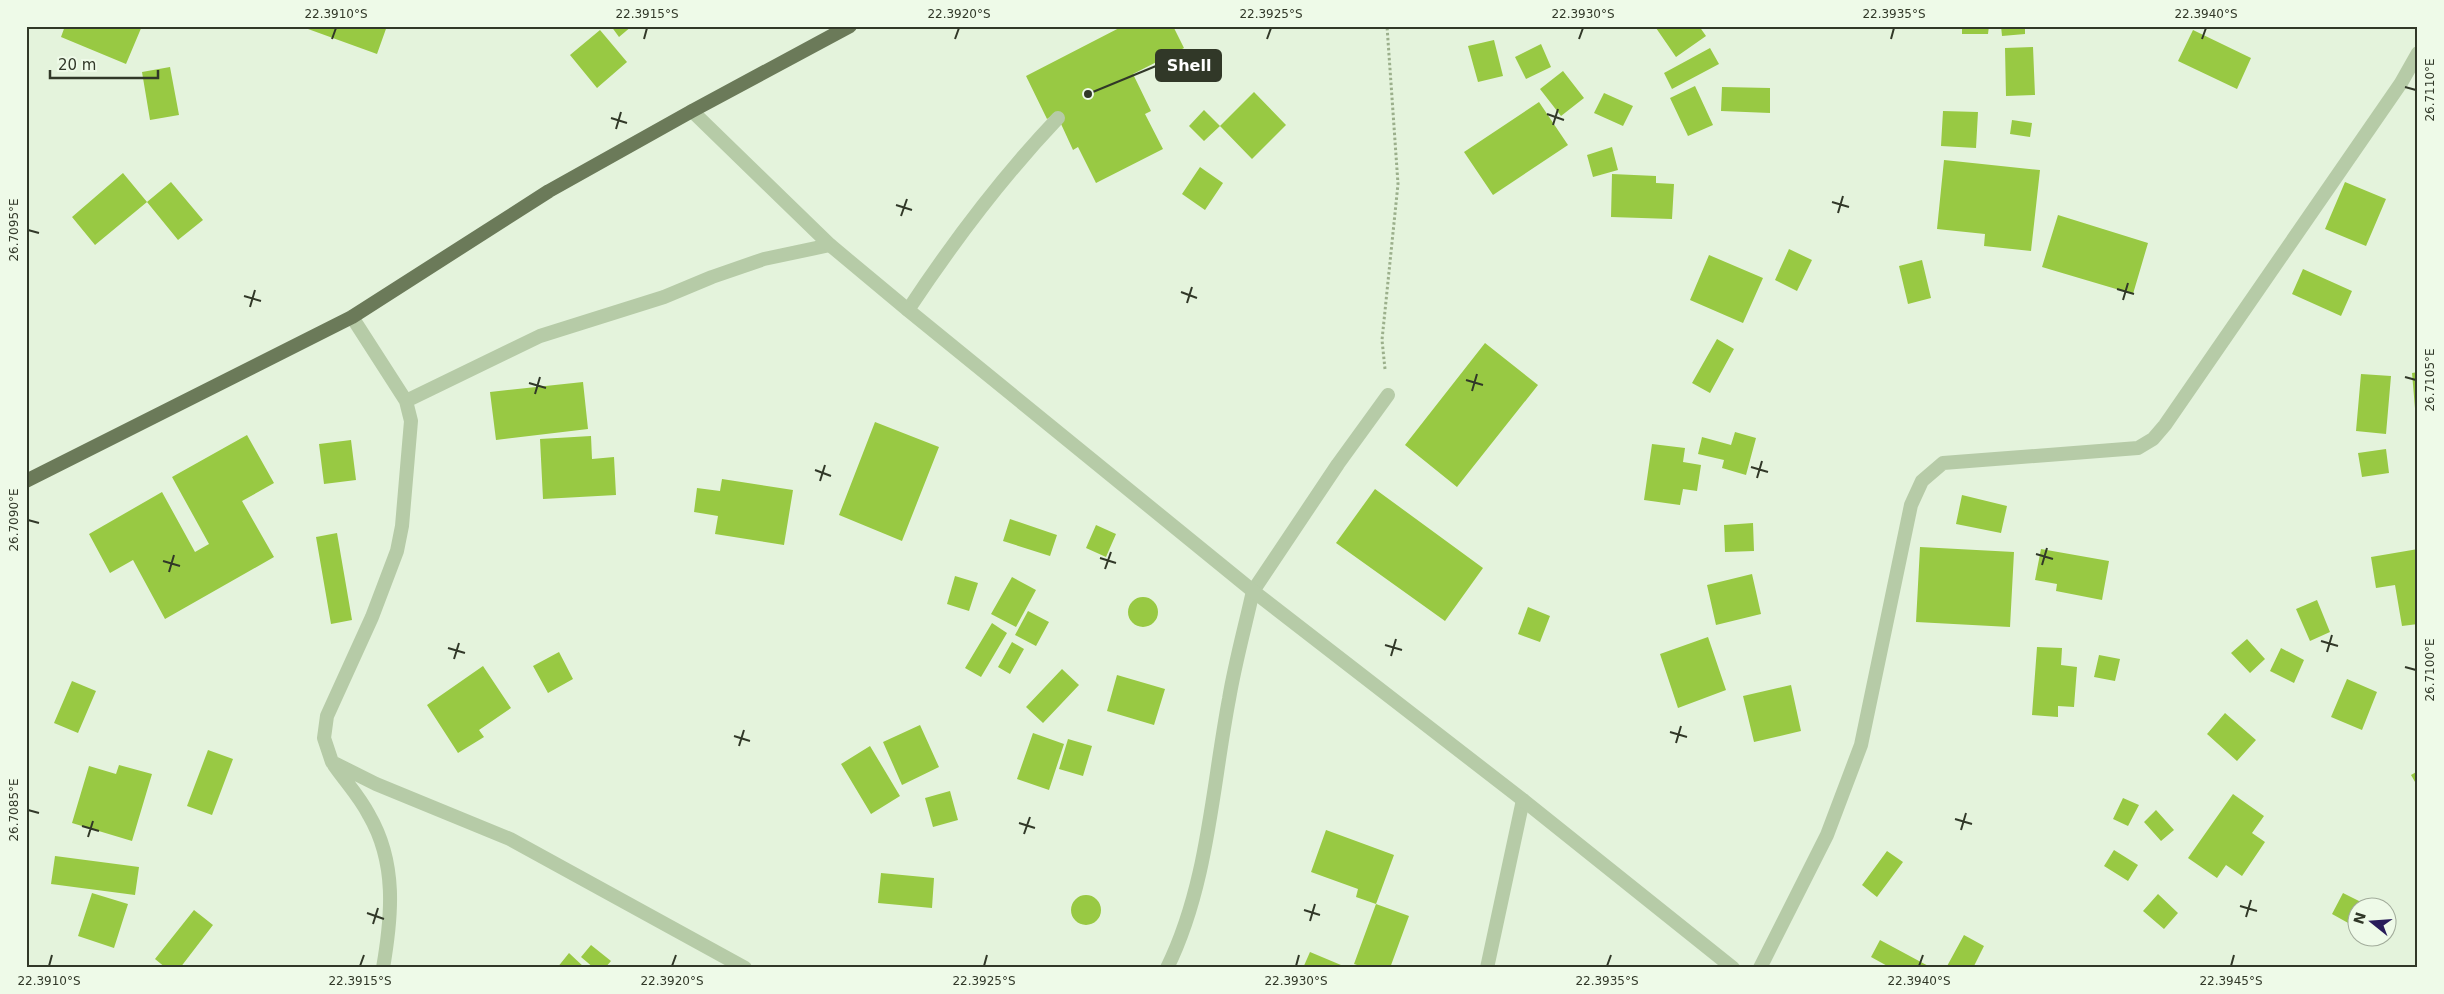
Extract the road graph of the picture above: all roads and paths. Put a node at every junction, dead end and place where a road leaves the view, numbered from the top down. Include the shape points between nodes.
1 (850, 26) edge
2 (1387, 26) edge
3 (2418, 53) edge
4 (692, 110) junction
5 (1058, 118) dead end
6 (830, 245) junction
7 (908, 310) junction
8 (352, 317) junction
9 (1388, 395) joint
10 (406, 401) junction
11 (26, 481) edge
12 (1253, 591) junction
13 (332, 762) junction
14 (1523, 800) junction
15 (383, 968) edge
16 (745, 968) edge
17 (1167, 968) edge
18 (1487, 968) edge
19 (1733, 968) edge
20 (1760, 968) edge

1 - 4 main road
2 - 9 path via 1398,184 1382,340
3 - 20 street via 2396,91 2165,425 2152,439 2138,448 1943,463 1922,481 1911,505 1861,745 1827,835
4 - 6 street
4 - 8 main road via 549,191
5 - 7 street via 983,205
6 - 7 street
6 - 10 street via 764,259 664,297 540,336
7 - 12 street
8 - 10 street
8 - 11 main road
9 - 12 street
10 - 13 street via 411,421 397,551 372,617 327,716 324,738
12 - 14 street
12 - 17 street via 1229,698 1195,891 1179,943
13 - 15 street via 370,815 384,851 391,886
13 - 16 street via 376,784 510,839
14 - 18 street
14 - 19 street

